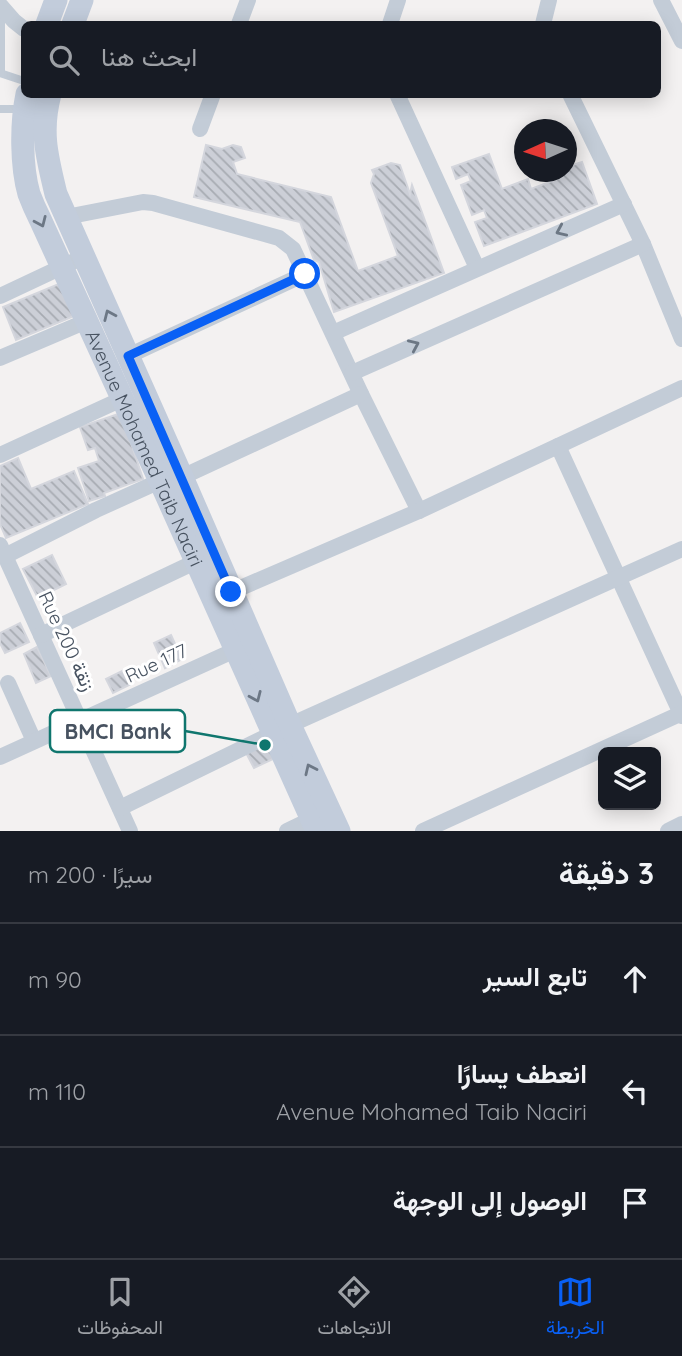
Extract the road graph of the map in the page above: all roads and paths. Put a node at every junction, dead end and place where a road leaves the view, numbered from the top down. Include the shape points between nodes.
1 (56, 0) edge
2 (82, 0) edge
3 (248, 0) edge
4 (398, 0) edge
5 (549, 0) edge
6 (661, 0) edge
7 (0, 5) edge
8 (0, 13) edge
9 (48, 21) edge
10 (74, 21) edge
11 (240, 21) edge
12 (391, 21) edge
13 (544, 21) edge
14 (21, 27) edge
15 (682, 41) edge
16 (1, 73) edge
17 (21, 80) edge
18 (49, 98) edge
19 (212, 98) edge
20 (399, 98) edge
21 (572, 98) edge
22 (26, 102) edge
23 (0, 109) edge
24 (200, 129) dead end
25 (624, 204) junction
26 (66, 217) junction
27 (643, 244) junction
28 (73, 262) junction
29 (477, 268) junction
30 (305, 274) junction
31 (0, 296) edge
32 (87, 321) junction
33 (333, 333) junction
34 (682, 339) edge
35 (128, 356) junction
36 (0, 358) edge
37 (352, 373) junction
38 (682, 388) edge
39 (361, 394) junction
40 (122, 399) junction
41 (558, 446) junction
42 (0, 455) edge
43 (171, 479) junction
44 (419, 511) junction
45 (682, 549) edge
46 (3, 551) edge
47 (195, 562) junction
48 (619, 578) junction
49 (231, 592) junction
50 (41, 635) junction
51 (244, 646) junction
52 (8, 683) dead end
53 (682, 714) edge
54 (80, 720) junction
55 (282, 730) junction
56 (34, 741) junction
57 (0, 757) edge
58 (120, 808) junction
59 (682, 824) edge
60 (315, 825) edge
61 (130, 831) edge
62 (287, 831) edge
63 (339, 831) edge
64 (423, 831) edge
65 (668, 831) edge

1 - 9 street
2 - 10 street
3 - 11 street
4 - 12 street
5 - 13 street
6 - 15 street
7 - 8 lane
7 - 14 street
8 - 16 lane
16 - 17 lane
18 - 26 street, Avenue Mohamed Taib Naciri via 45,147
19 - 24 street
20 - 29 street
21 - 25 street
22 - 23 lane
22 -> 28 street, Avenue Mohamed Taib Naciri via 24,157 29,192 40,219
25 - 27 street
25 -> 29 street
26 - 28 street, Avenue Mohamed Taib Naciri
26 - 30 street via 153,203 279,238 293,248
27 - 34 street
37 -> 27 street
28 - 31 street
28 - 32 street, Avenue Mohamed Taib Naciri
35 -> 28 street, Avenue Mohamed Taib Naciri
29 - 33 street
30 - 33 street
30 - 35 street
32 - 36 street
32 - 40 street, Avenue Mohamed Taib Naciri
33 - 37 street
35 - 43 street, Avenue Mohamed Taib Naciri
37 - 39 street
38 - 41 street
39 - 43 street
39 - 44 street
40 - 42 street
40 - 43 street, Avenue Mohamed Taib Naciri
41 - 44 street
41 - 48 street
43 - 46 street
43 - 47 street, Avenue Mohamed Taib Naciri
43 - 49 street, Avenue Mohamed Taib Naciri
44 - 49 street
45 - 48 street
46 - 50 street, Rue 200 زنقة
47 - 50 street
47 - 51 street, Avenue Mohamed Taib Naciri
48 - 53 street
48 - 55 street
49 - 51 street, Avenue Mohamed Taib Naciri
50 - 54 street, Rue 200 زنقة
51 - 54 street, Rue 177
51 - 55 street, Avenue Mohamed Taib Naciri
52 - 56 street
53 - 64 street
54 - 56 street, Rue 177
54 - 58 street, Rue 200 زنقة
55 - 58 street
55 - 60 street, Avenue Mohamed Taib Naciri
63 -> 55 street, Avenue Mohamed Taib Naciri
56 - 57 street, Rue 177
58 - 61 street, Rue 200 زنقة
59 - 65 street
60 - 62 street

